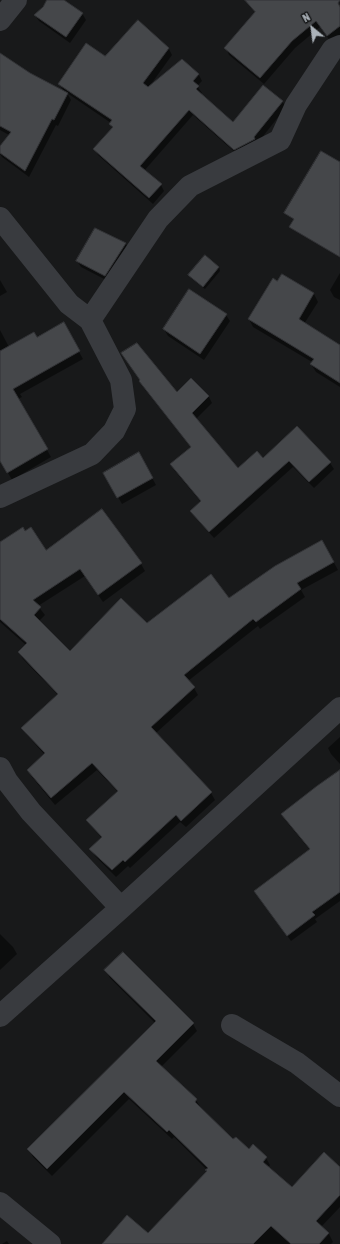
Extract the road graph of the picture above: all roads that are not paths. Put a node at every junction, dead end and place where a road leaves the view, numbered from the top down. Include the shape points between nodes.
1 (16, 0) edge
2 (0, 20) edge
3 (340, 46) edge
4 (0, 218) edge
5 (90, 320) junction
6 (0, 497) edge
7 (340, 708) edge
8 (0, 768) edge
9 (121, 908) junction
10 (0, 1016) edge
11 (232, 1025) dead end
12 (340, 1096) edge
13 (2, 1207) edge
14 (50, 1244) edge

1 - 2 street
3 - 5 street via 334,49 296,105 280,140 190,186 158,219
4 - 5 street via 69,304
5 - 6 street via 121,380 125,409 114,432 92,454
7 - 9 street
8 - 9 street via 31,812
9 - 10 street
11 - 12 street via 297,1063
13 - 14 street

